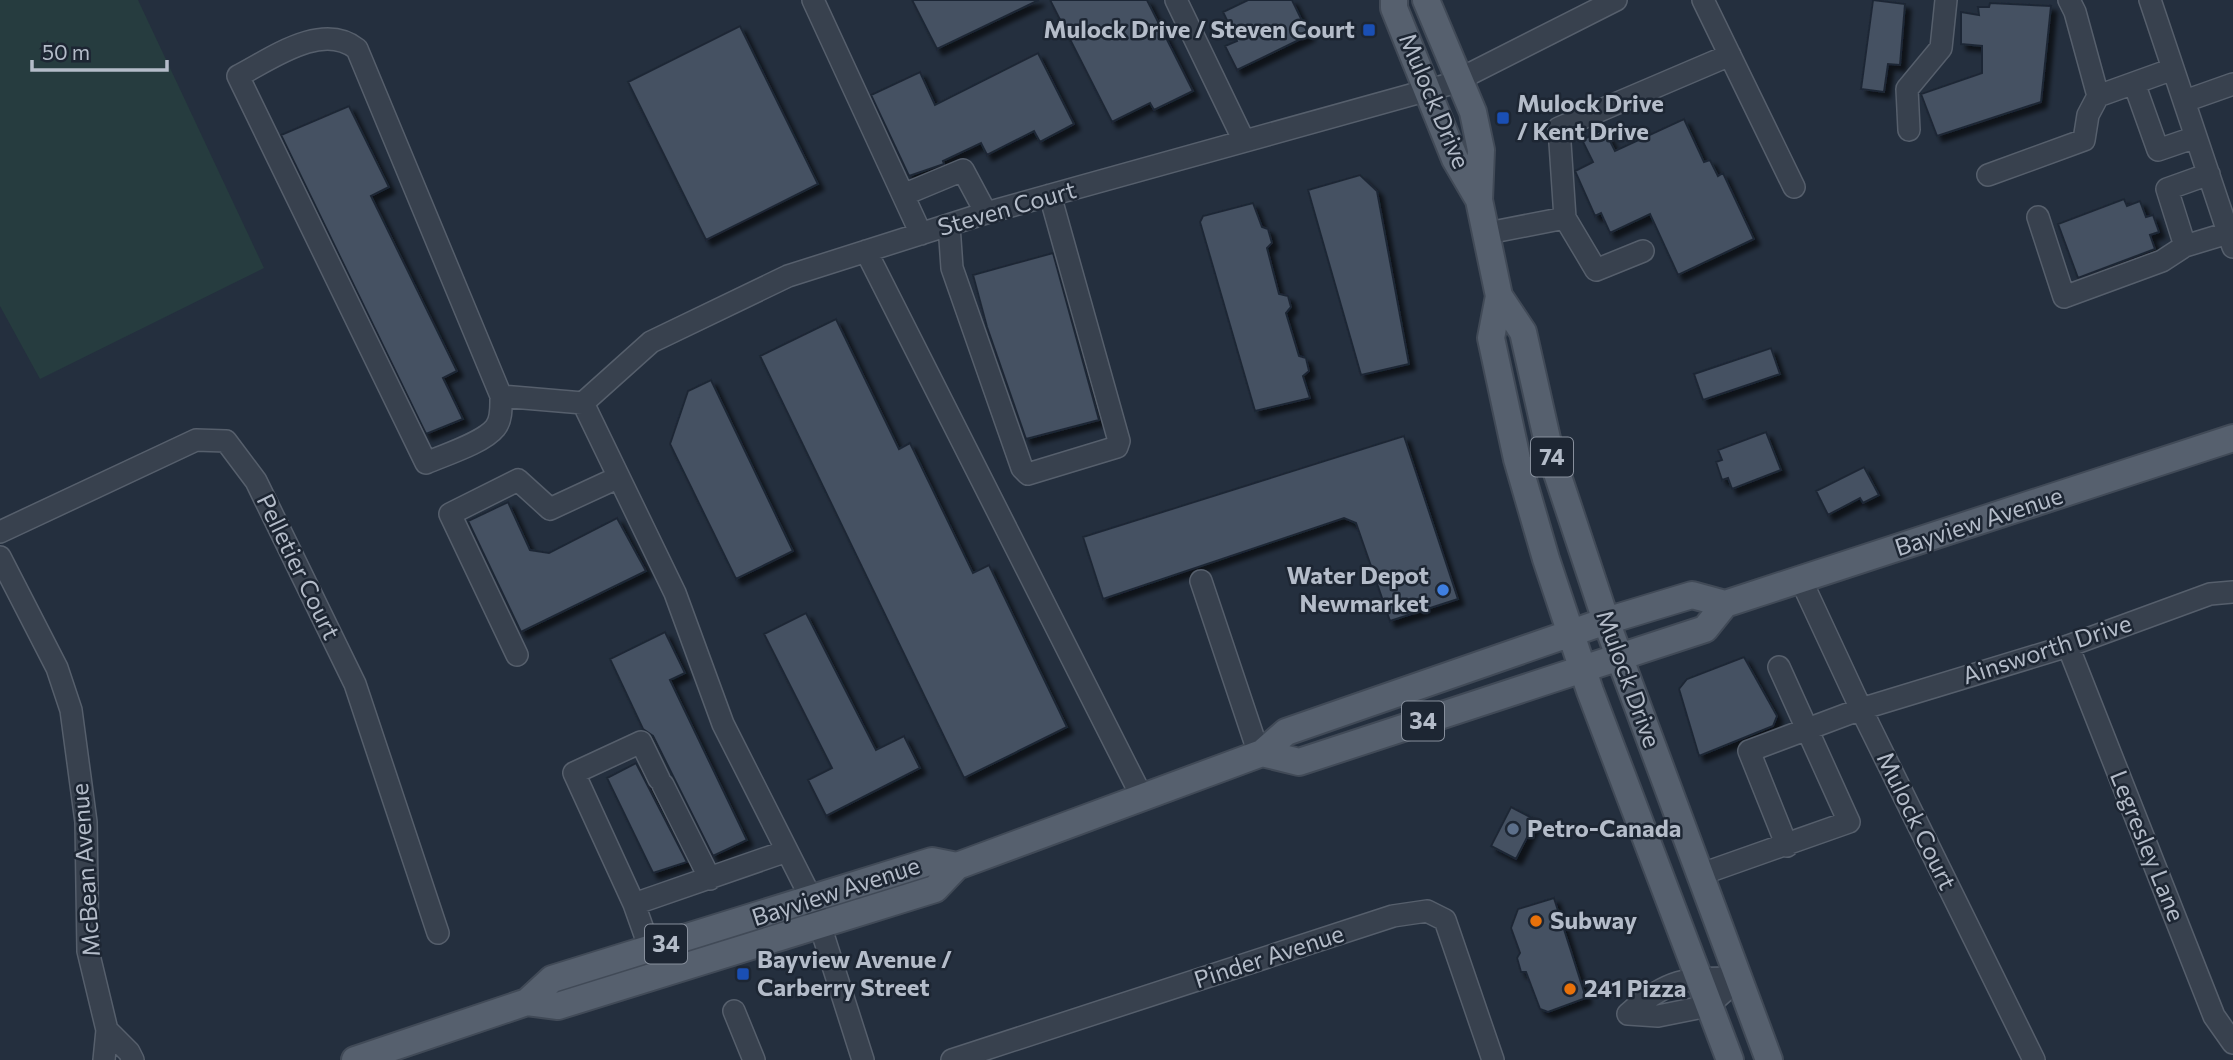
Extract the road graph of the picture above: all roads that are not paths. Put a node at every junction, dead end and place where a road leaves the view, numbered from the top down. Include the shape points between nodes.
1 (813, 0) edge
2 (1176, 0) edge
3 (1394, 0) edge
4 (1426, 0) edge
5 (1616, 0) edge
6 (1703, 0) edge
7 (1946, 0) edge
8 (2069, 0) edge
9 (2150, 0) edge
10 (1730, 55) junction
11 (2174, 69) junction
12 (1460, 77) junction
13 (2134, 83) junction
14 (2233, 84) edge
15 (1429, 90) junction
16 (2098, 96) junction
17 (2185, 101) junction
18 (1909, 130) dead end
19 (2196, 137) junction
20 (1244, 141) junction
21 (2209, 174) junction
22 (1988, 175) dead end
23 (1794, 187) dead end
24 (903, 195) junction
25 (1050, 195) junction
26 (1479, 200) junction
27 (986, 213) junction
28 (2038, 217) dead end
29 (1565, 218) junction
30 (949, 225) junction
31 (1488, 233) junction
32 (921, 234) junction
33 (2231, 240) edge
34 (2185, 247) junction
35 (866, 251) junction
36 (1643, 251) dead end
37 (1499, 296) junction
38 (501, 396) junction
39 (583, 403) junction
40 (2233, 438) edge
41 (617, 478) junction
42 (0, 532) edge
43 (0, 557) edge
44 (1801, 580) junction
45 (1201, 581) dead end
46 (2233, 592) edge
47 (1724, 604) junction
48 (1606, 621) junction
49 (1570, 634) junction
50 (2068, 646) junction
51 (517, 655) dead end
52 (1619, 657) junction
53 (1583, 667) junction
54 (1779, 667) dead end
55 (1861, 709) junction
56 (1807, 729) junction
57 (1261, 754) junction
58 (1142, 797) junction
59 (1787, 846) junction
60 (787, 851) junction
61 (1699, 875) junction
62 (710, 878) junction
63 (634, 904) junction
64 (816, 912) junction
65 (438, 933) dead end
66 (650, 949) junction
67 (1696, 977) junction
68 (1738, 979) junction
69 (527, 1002) junction
70 (1708, 1006) junction
71 (734, 1011) dead end
72 (107, 1030) junction
73 (2233, 1043) edge
74 (104, 1060) edge
75 (133, 1060) edge
76 (355, 1060) edge
77 (754, 1060) edge
78 (863, 1060) edge
79 (952, 1060) edge
80 (1493, 1060) edge
81 (1730, 1060) edge
82 (1769, 1060) edge
83 (2034, 1060) edge

1 - 24 street
2 - 20 street
3 - 15 main road, Mulock Drive / 74
4 - 12 main road, Mulock Drive / 74
5 - 12 street, Steven Court
6 - 10 street
7 - 18 street via 1941,48 1907,89
8 - 16 street
9 - 11 street
10 - 23 street
10 - 29 street via 1559,128
11 - 13 street
11 - 17 street
12 - 15 street, Steven Court
12 - 26 main road, Mulock Drive / 74 via 1481,150
13 - 16 street
13 - 19 street via 2158,150
14 - 17 street
15 - 20 street, Steven Court
15 - 26 main road, Mulock Drive / 74 via 1455,159
16 - 22 street via 2088,115 2084,140
17 - 19 street
19 - 21 street
20 - 25 street, Steven Court
21 - 33 street
21 - 34 street via 2166,190
24 - 27 street via 963,170
24 - 32 street
25 - 27 street, Steven Court
25 - 30 street via 1119,441 1117,447 1028,474 1022,468 952,268
26 - 31 main road, Mulock Drive / 74
27 - 30 street, Steven Court
28 - 34 street via 2064,297 2162,261
29 - 31 street
29 - 36 street via 1595,270
30 - 32 street, Steven Court
31 - 37 main road, Mulock Drive / 74
32 - 35 street, Steven Court
33 - 34 street
35 - 39 street, Steven Court via 788,276 684,323 651,342
35 - 58 street
37 - 48 main road, Mulock Drive / 74 via 1522,332 1550,452
37 - 49 main road, Mulock Drive / 74 via 1491,338 1517,459
38 - 38 street via 496,428 426,463 237,76 309,41 336,38 357,49
38 - 39 street
39 - 41 street
40 - 44 main road, Bayview Avenue
41 - 51 street via 550,509 518,480 450,514
41 - 60 street via 675,593 723,724
42 - 65 street, Pelletier Court via 196,440 226,442 256,481 355,684
43 - 72 street, McBean Avenue via 57,668 71,710 86,821 88,951
44 - 47 main road, Bayview Avenue
44 - 55 street, Mulock Court
45 - 57 street
46 - 50 street, Ainsworth Drive via 2210,594
47 - 48 main road, 34 via 1692,595
47 - 52 main road, 34 via 1705,629
48 - 49 main road, 34
48 - 52 main road, Mulock Drive / 74
49 - 53 main road, Mulock Drive / 74
49 - 57 main road, 34 via 1286,732
50 - 55 street, Ainsworth Drive
50 - 73 street, Legresley Lane via 2214,1016
52 - 53 main road, 34
52 - 61 main road, Mulock Drive / 74
53 - 57 main road, 34 via 1299,762
53 - 67 main road, Mulock Drive / 74
54 - 56 street
55 - 56 street, Ainsworth Drive
55 - 83 street, Mulock Court
56 - 59 street, Ainsworth Drive via 1749,751
56 - 59 street via 1849,822
57 - 58 main road, 34
58 - 64 main road, Bayview Avenue / 34 via 957,866 932,862
59 - 61 street
60 - 62 street
60 - 64 street
61 - 68 main road, Mulock Drive / 74
62 - 63 street
62 - 63 street via 641,741 574,773
63 - 66 street
64 - 66 main road, Bayview Avenue / 34
64 - 69 main road, Bayview Avenue / 34 via 558,1006
64 - 78 street
66 - 69 main road, Bayview Avenue / 34 via 552,979
67 - 68 street
67 - 70 main road, Mulock Drive / 74
67 - 70 street via 1651,994 1628,1014 1658,1016
68 - 70 street
68 - 82 main road, Mulock Drive / 74
69 - 76 main road, Bayview Avenue / 34
70 - 81 main road, Mulock Drive / 74
71 - 77 street
72 - 74 street, McBean Avenue
72 - 75 street, McBean Avenue
79 - 80 street, Pinder Avenue via 1393,916 1427,911 1444,920

